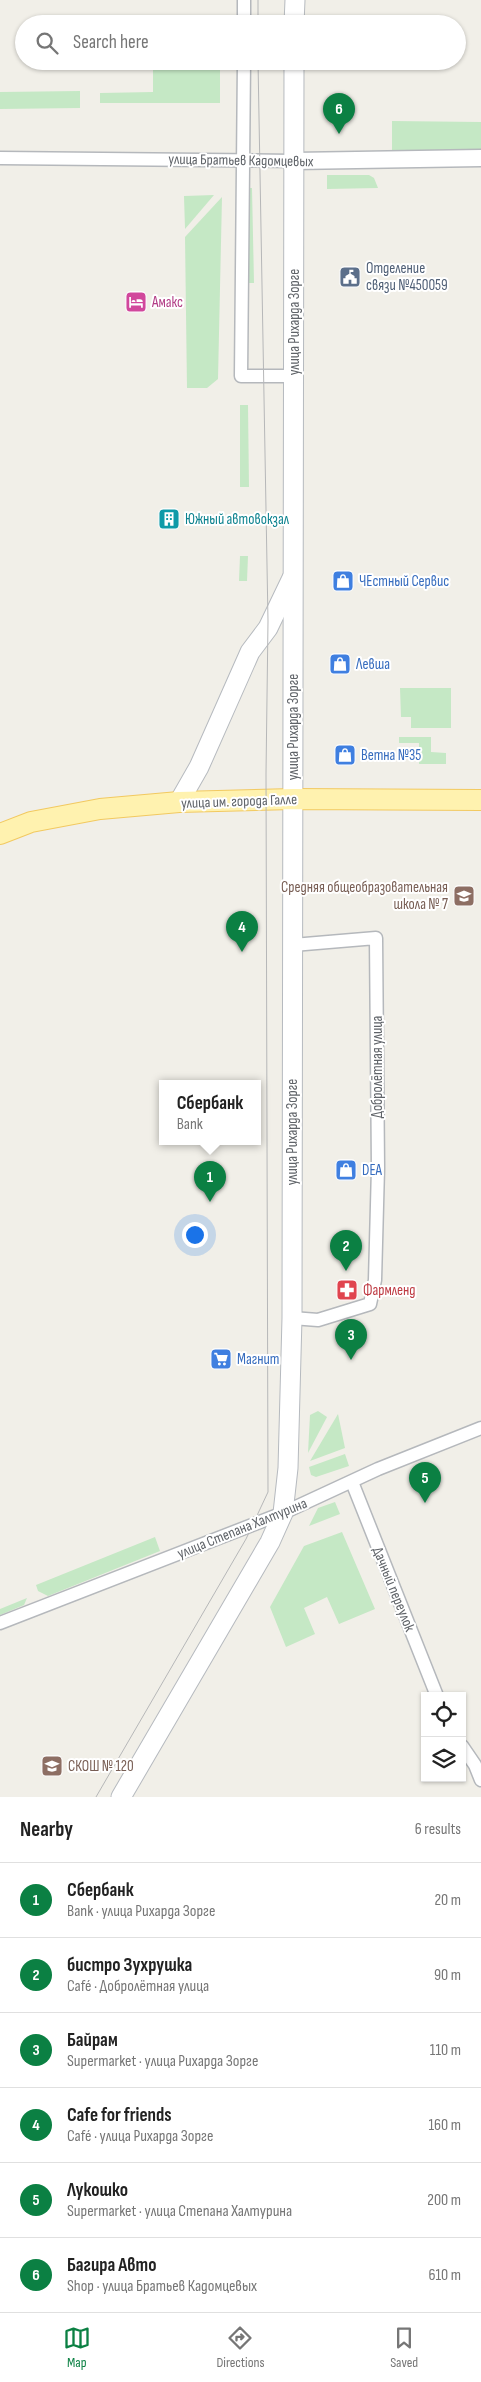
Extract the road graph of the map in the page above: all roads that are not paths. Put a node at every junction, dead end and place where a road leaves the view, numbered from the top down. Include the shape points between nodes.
1 (244, 0) edge
2 (294, 0) edge
3 (244, 15) edge
4 (294, 15) edge
5 (244, 70) edge
6 (294, 70) edge
7 (0, 158) edge
8 (481, 158) edge
9 (244, 160) junction
10 (294, 162) junction
11 (294, 376) junction
12 (294, 574) junction
13 (293, 799) junction
14 (481, 800) edge
15 (179, 802) junction
16 (0, 834) edge
17 (293, 945) junction
18 (292, 1318) junction
19 (481, 1428) edge
20 (352, 1482) junction
21 (283, 1513) junction
22 (0, 1623) edge
23 (435, 1692) edge
24 (466, 1752) edge
25 (481, 1780) edge
26 (121, 1797) edge

1 - 3 street
2 - 4 main road
5 - 9 street
6 - 10 main road, улица Рихарда Зорге
7 - 9 street, улица Братьев Кадомцевых
8 - 10 street, улица Братьев Кадомцевых
9 - 10 street, улица Братьев Кадомцевых
9 - 11 street via 241,376
10 - 11 main road, улица Рихарда Зорге
11 - 12 main road, улица Рихарда Зорге
12 - 13 main road, улица Рихарда Зорге
12 - 15 main road via 268,628 250,652 199,767
13 - 14 main road, улица им. города Галле
13 - 15 main road, улица им. города Галле
13 - 17 main road, улица Рихарда Зорге
15 - 16 main road, улица им. города Галле via 100,809 31,822
17 - 18 main road, улица Рихарда Зорге
17 - 18 street, Добролётная улица via 376,938 378,1168 375,1280 370,1304 318,1320
18 - 21 main road, улица Рихарда Зорге via 288,1468
19 - 20 street, улица Степана Халтурина
20 - 21 street, улица Степана Халтурина
20 - 23 street, Дачный переулок
21 - 22 street, улица Степана Халтурина
21 - 26 main road, улица Рихарда Зорге via 270,1542
24 - 25 street

